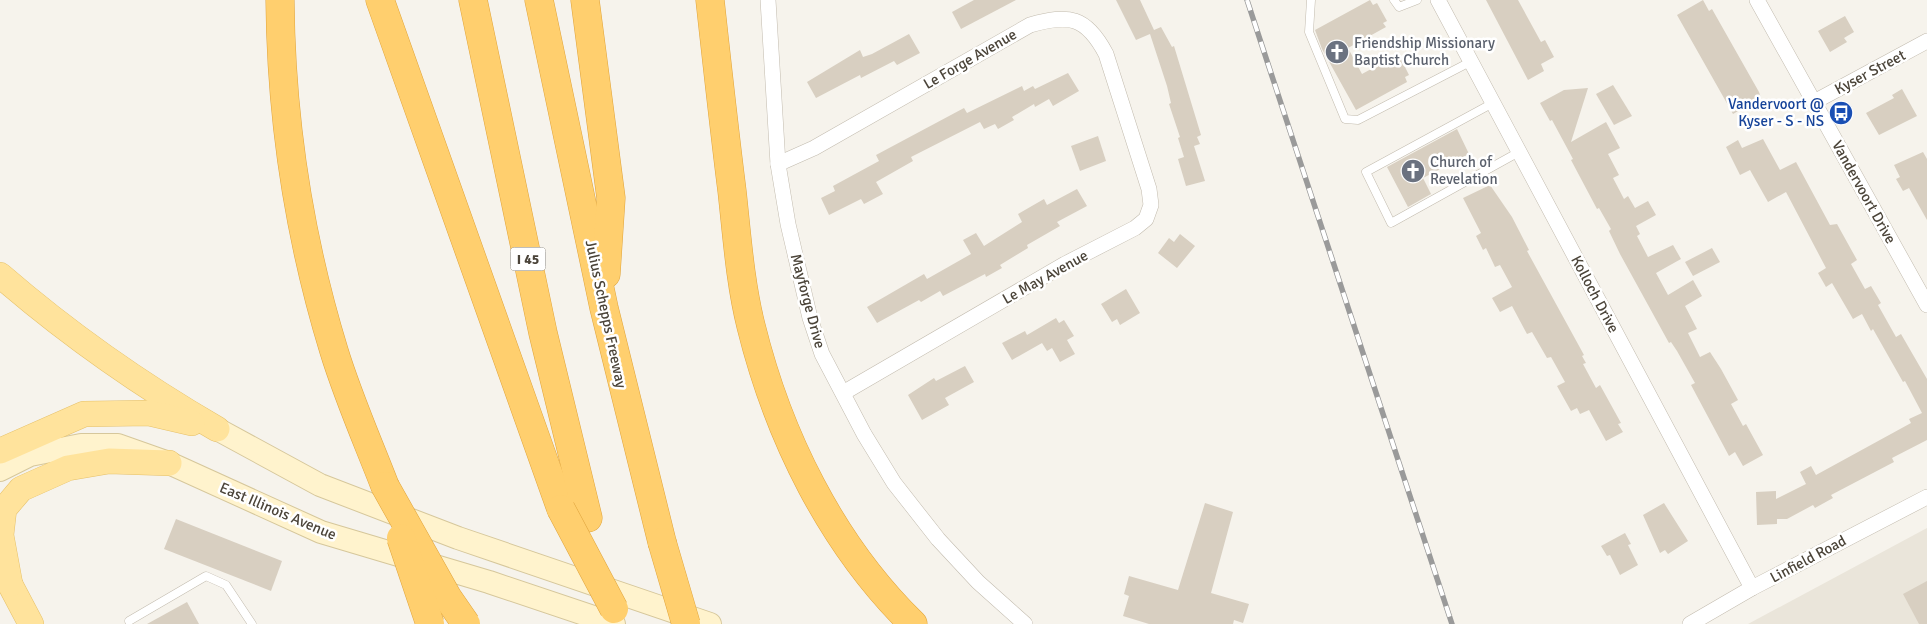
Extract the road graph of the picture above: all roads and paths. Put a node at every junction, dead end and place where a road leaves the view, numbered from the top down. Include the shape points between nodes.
1 (280, 0) edge
2 (380, 0) edge
3 (473, 0) edge
4 (539, 0) edge
5 (585, 0) edge
6 (710, 0) edge
7 (768, 0) edge
8 (1311, 0) edge
9 (1394, 0) edge
10 (1417, 0) edge
11 (1438, 0) edge
12 (1757, 0) edge
13 (1927, 41) edge
14 (1470, 62) junction
15 (1814, 102) junction
16 (1493, 103) junction
17 (1124, 108) joint
18 (1519, 152) junction
19 (778, 164) junction
20 (0, 275) edge
21 (1927, 305) edge
22 (604, 308) junction
23 (843, 393) junction
24 (217, 429) junction
25 (0, 450) edge
26 (169, 463) junction
27 (0, 470) edge
28 (385, 486) junction
29 (1927, 497) edge
30 (5, 575) edge
31 (1752, 588) junction
32 (615, 619) edge
33 (129, 621) dead end
34 (32, 624) edge
35 (252, 624) edge
36 (430, 624) edge
37 (466, 624) edge
38 (686, 624) edge
39 (710, 624) edge
40 (913, 624) edge
41 (1025, 624) edge
42 (1690, 624) edge

1 - 28 highway via 284,94 303,231 335,354
2 - 32 highway, bridge via 561,509
3 - 32 highway, I 45, bridge via 543,333
4 - 22 highway, Julius Schepps Freeway
5 - 22 highway via 611,198
6 - 40 highway via 740,267 750,324 766,382 804,472 838,530 872,577
7 - 19 street, Mayforge Drive
8 - 14 lane via 1309,32 1345,119 1358,120
9 - 10 lane via 1399,8
11 - 14 street, Kolloch Drive
12 - 15 street, Vandervoort Drive
13 - 15 street, Kyser Street
14 - 16 street, Kolloch Drive
15 - 21 street, Vandervoort Drive
16 - 18 street, Kolloch Drive
16 - 18 lane via 1366,172 1391,224
17 - 19 street, Le Forge Avenue via 1098,38 1084,24 1070,18 1053,19 1030,25 814,148
17 - 23 street, Le May Avenue via 1150,189 1151,205 1146,219
18 - 31 street, Kolloch Drive
19 - 23 street, Mayforge Drive via 810,318 822,354
20 - 24 main road via 160,396
22 - 38 highway, Julius Schepps Freeway, bridge via 662,542
23 - 41 street, Mayforge Drive via 894,483 938,539 978,582
24 - 25 main road via 149,413 84,414
24 - 39 main road via 320,485 458,538
26 - 27 main road, East Illinois Avenue via 118,445 81,445 30,455
26 - 30 main road via 109,461 68,468 21,489 4,509 1,535
26 - 32 main road, East Illinois Avenue via 321,532
28 - 36 highway, bridge
28 - 37 highway, bridge
29 - 31 street, Linfield Road
30 - 34 main road
31 - 42 street, Linfield Road
33 - 35 lane via 206,576 226,585

